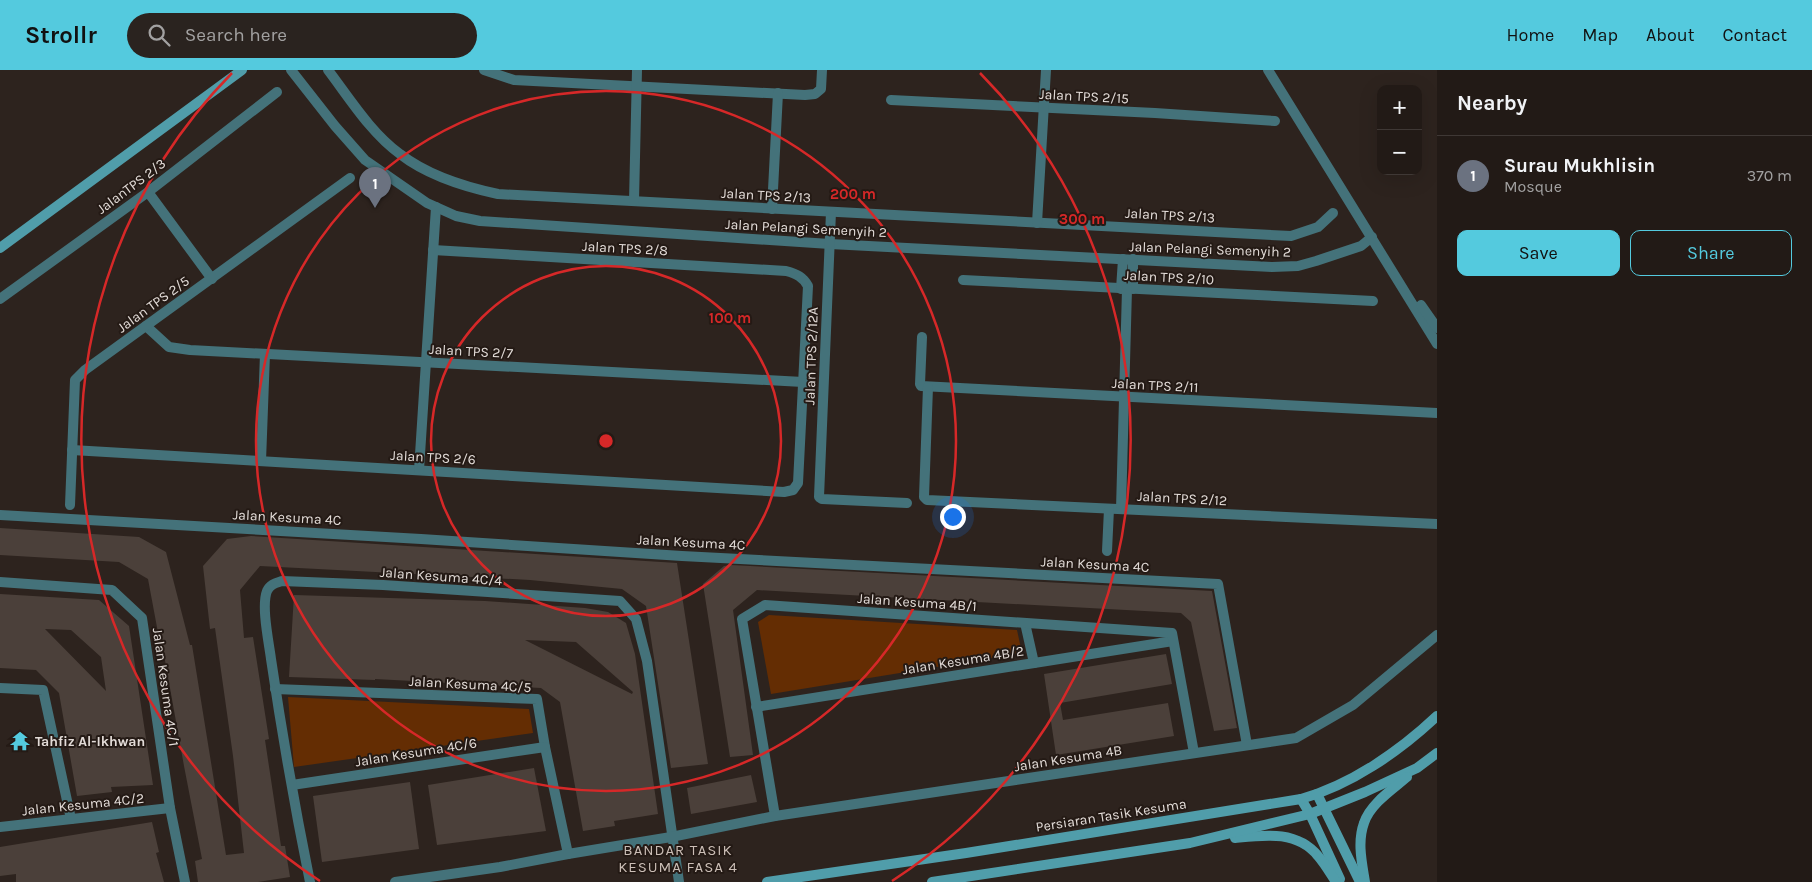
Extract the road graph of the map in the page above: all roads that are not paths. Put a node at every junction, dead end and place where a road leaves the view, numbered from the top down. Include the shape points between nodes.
1 (242, 70) edge
2 (291, 70) edge
3 (328, 70) edge
4 (484, 70) edge
5 (637, 70) edge
6 (822, 70) edge
7 (1046, 70) edge
8 (1268, 70) edge
9 (636, 85) junction
10 (277, 92) dead end
11 (778, 93) junction
12 (891, 100) dead end
13 (1044, 108) junction
14 (1275, 122) dead end
15 (350, 178) dead end
16 (148, 192) junction
17 (634, 201) junction
18 (436, 207) junction
19 (772, 209) junction
20 (830, 212) junction
21 (1333, 213) dead end
22 (1037, 222) junction
23 (1372, 237) junction
24 (830, 244) junction
25 (0, 248) edge
26 (433, 250) junction
27 (1128, 259) junction
28 (212, 279) junction
29 (963, 280) dead end
30 (1127, 289) junction
31 (0, 299) edge
32 (1373, 301) dead end
33 (146, 326) junction
34 (1437, 328) edge
35 (922, 337) dead end
36 (1437, 344) edge
37 (265, 354) junction
38 (426, 362) junction
39 (804, 382) junction
40 (928, 387) junction
41 (1124, 397) junction
42 (1437, 413) edge
43 (72, 450) junction
44 (261, 461) junction
45 (418, 470) junction
46 (907, 503) dead end
47 (70, 505) dead end
48 (1109, 509) junction
49 (1121, 509) junction
50 (0, 515) edge
51 (1437, 524) edge
52 (1107, 551) dead end
53 (0, 582) edge
54 (1025, 623) junction
55 (1437, 635) edge
56 (1173, 641) junction
57 (1034, 663) junction
58 (0, 688) edge
59 (275, 689) junction
60 (756, 707) junction
61 (1437, 716) edge
62 (1247, 745) junction
63 (545, 747) junction
64 (1194, 753) junction
65 (1437, 753) edge
66 (1417, 768) junction
67 (292, 785) junction
68 (1317, 794) junction
69 (1301, 799) junction
70 (170, 808) junction
71 (1326, 809) junction
72 (1310, 814) junction
73 (775, 816) junction
74 (71, 819) junction
75 (0, 827) edge
76 (671, 837) junction
77 (1190, 843) junction
78 (568, 854) junction
79 (185, 882) edge
80 (310, 882) edge
81 (395, 882) edge
82 (679, 882) edge
83 (767, 882) edge
84 (932, 882) edge
85 (1336, 882) edge
86 (1341, 882) edge
87 (1360, 882) edge
88 (1365, 882) edge

1 - 25 street
2 - 18 street, Jalan Pelangi Semenyih 2 via 365,160
3 - 17 street, Jalan TPS 2/13 via 374,129 400,155 438,176 472,189 498,194
4 - 9 street via 514,80
5 - 9 street
6 - 11 street via 821,89 814,94
7 - 13 street
8 - 23 street
9 - 11 street
9 - 17 street
10 - 16 street, JalanTPS 2/3
11 - 19 street
12 - 13 street, Jalan TPS 2/15
13 - 14 street, Jalan TPS 2/15
13 - 22 street
15 - 28 street, Jalan TPS 2/5
16 - 28 street
16 - 31 street, JalanTPS 2/3
17 - 19 street, Jalan TPS 2/13
18 - 24 street, Jalan Pelangi Semenyih 2 via 456,216 480,221
18 - 26 street
19 - 20 street, Jalan TPS 2/13
20 - 22 street, Jalan TPS 2/13
20 - 24 street, Jalan TPS 2/12A
21 - 22 street, Jalan TPS 2/13 via 1318,227 1291,236
23 - 27 street, Jalan Pelangi Semenyih 2 via 1361,246 1298,266
23 - 34 street
23 - 36 street
24 - 27 street, Jalan Pelangi Semenyih 2
24 - 46 street, Jalan TPS 2/12A via 819,497
26 - 38 street
26 - 39 street, Jalan TPS 2/8 via 795,274 808,286
27 - 30 street
28 - 33 street, Jalan TPS 2/5
29 - 30 street, Jalan TPS 2/10
30 - 32 street, Jalan TPS 2/10
30 - 41 street
33 - 37 street, Jalan TPS 2/7 via 169,347
33 - 43 street, Jalan TPS 2/5 via 75,380
35 - 40 street via 920,384
37 - 38 street, Jalan TPS 2/7
37 - 44 street
38 - 39 street, Jalan TPS 2/7
38 - 45 street
39 - 45 street, Jalan TPS 2/6 via 798,483 793,490
40 - 41 street, Jalan TPS 2/11
40 - 48 street, Jalan TPS 2/12 via 924,497 927,500
41 - 42 street, Jalan TPS 2/11
41 - 49 street
43 - 44 street, Jalan TPS 2/6
43 - 47 street, Jalan TPS 2/5
44 - 45 street, Jalan TPS 2/6
48 - 49 street, Jalan TPS 2/12
48 - 52 street
49 - 51 street, Jalan TPS 2/12
50 - 62 street, Jalan Kesuma 4C via 1218,584
53 - 70 street, Jalan Kesuma 4C/1 via 112,590 142,618
54 - 56 street, Jalan Kesuma 4B/1 via 1172,633
54 - 57 street
54 - 60 street, Jalan Kesuma 4B/1 via 766,605 742,619
55 - 62 street, Jalan Kesuma 4B via 1345,710 1296,738
56 - 57 street, Jalan Kesuma 4B/2
56 - 64 street
57 - 60 street, Jalan Kesuma 4B/2
58 - 74 street via 43,690
59 - 63 street, Jalan Kesuma 4C/5 via 537,699
59 - 67 street, Jalan Kesuma 4C/4
59 - 76 street, Jalan Kesuma 4C/4 via 265,601 267,589 282,581 620,601 636,619 647,661
60 - 73 street, Jalan Kesuma 4B/1
61 - 68 street, Persiaran Tasik Kesuma via 1412,739 1368,769
62 - 64 street, Jalan Kesuma 4B
63 - 67 street, Jalan Kesuma 4C/6
63 - 78 street, Jalan Kesuma 4C/5
64 - 73 street, Jalan Kesuma 4B
65 - 66 street
66 - 71 street
66 - 88 street via 1373,807 1364,822 1360,849
67 - 80 street, Jalan Kesuma 4C/4
68 - 69 street, Persiaran Tasik Kesuma
68 - 71 street
69 - 72 street
69 - 83 street, Persiaran Tasik Kesuma
70 - 74 street, Jalan Kesuma 4C/2
70 - 79 street, Jalan Kesuma 4C/1
71 - 72 street
71 - 87 street
72 - 77 street
72 - 86 street
73 - 76 street, Jalan Kesuma 4B
74 - 75 street, Jalan Kesuma 4C/2
76 - 78 street
76 - 82 street, Jalan Kesuma 4C/4
77 - 84 street
77 - 85 street via 1286,836 1318,855
78 - 81 street

